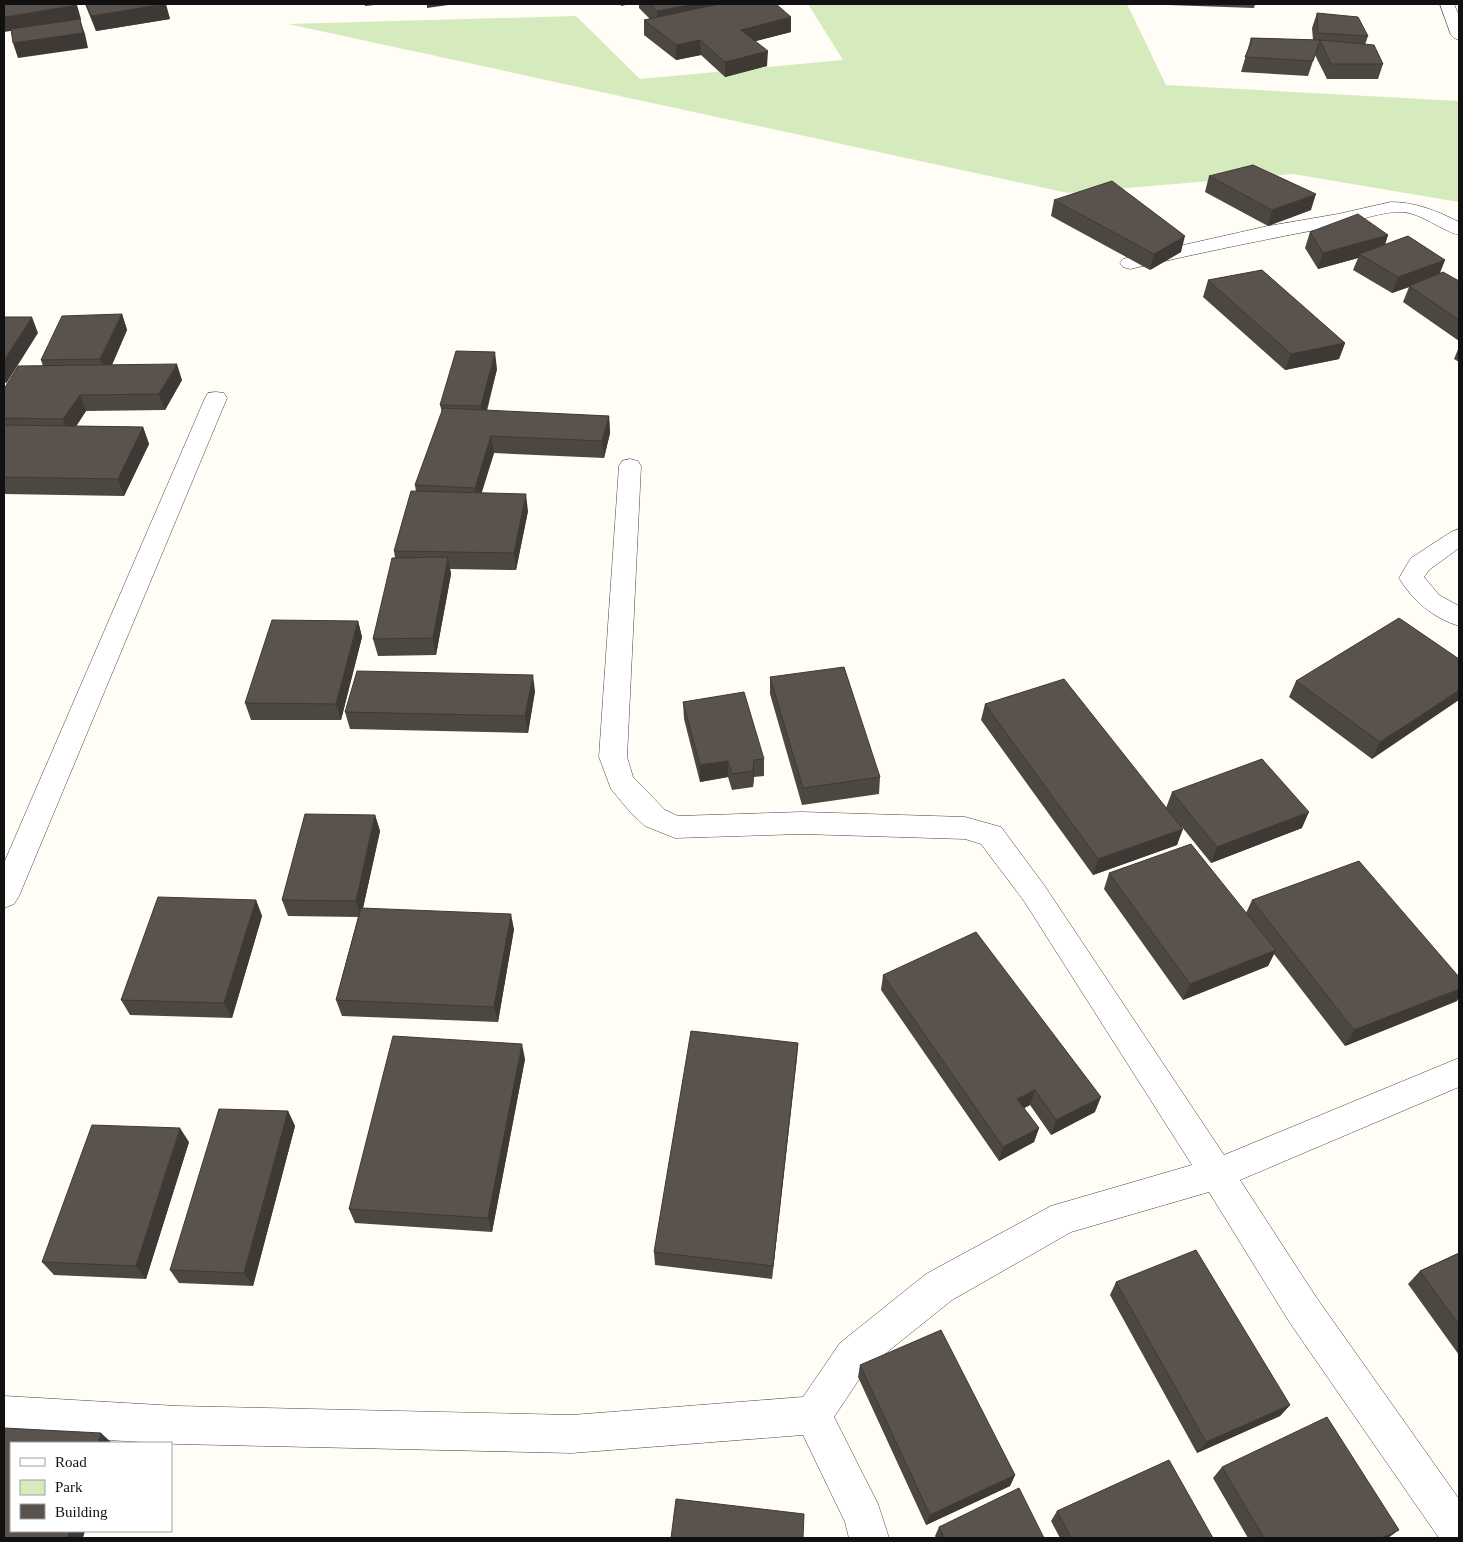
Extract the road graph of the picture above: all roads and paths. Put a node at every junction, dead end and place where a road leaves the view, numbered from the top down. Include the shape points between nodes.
1 (1447, 4) edge
2 (1459, 35) edge
3 (1459, 229) edge
4 (1130, 264) edge
5 (216, 398) dead end
6 (630, 466) dead end
7 (1459, 537) edge
8 (1459, 617) edge
9 (4, 896) edge
10 (1459, 1072) edge
11 (1217, 1174) junction
12 (4, 1415) edge
13 (813, 1415) junction
14 (1459, 1533) edge
15 (869, 1538) edge

1 - 2 street
3 - 4 street via 1428,214 1406,207 1391,207
5 - 9 street
6 - 11 street via 613,757 622,782 655,818 675,827 802,823 965,828 991,835 1034,893
7 - 8 street via 1420,564 1411,578 1430,601
10 - 11 street
11 - 13 street via 1064,1218 939,1286 852,1356
11 - 14 street via 1303,1310
12 - 13 street via 177,1425 572,1434
13 - 15 street via 864,1518

